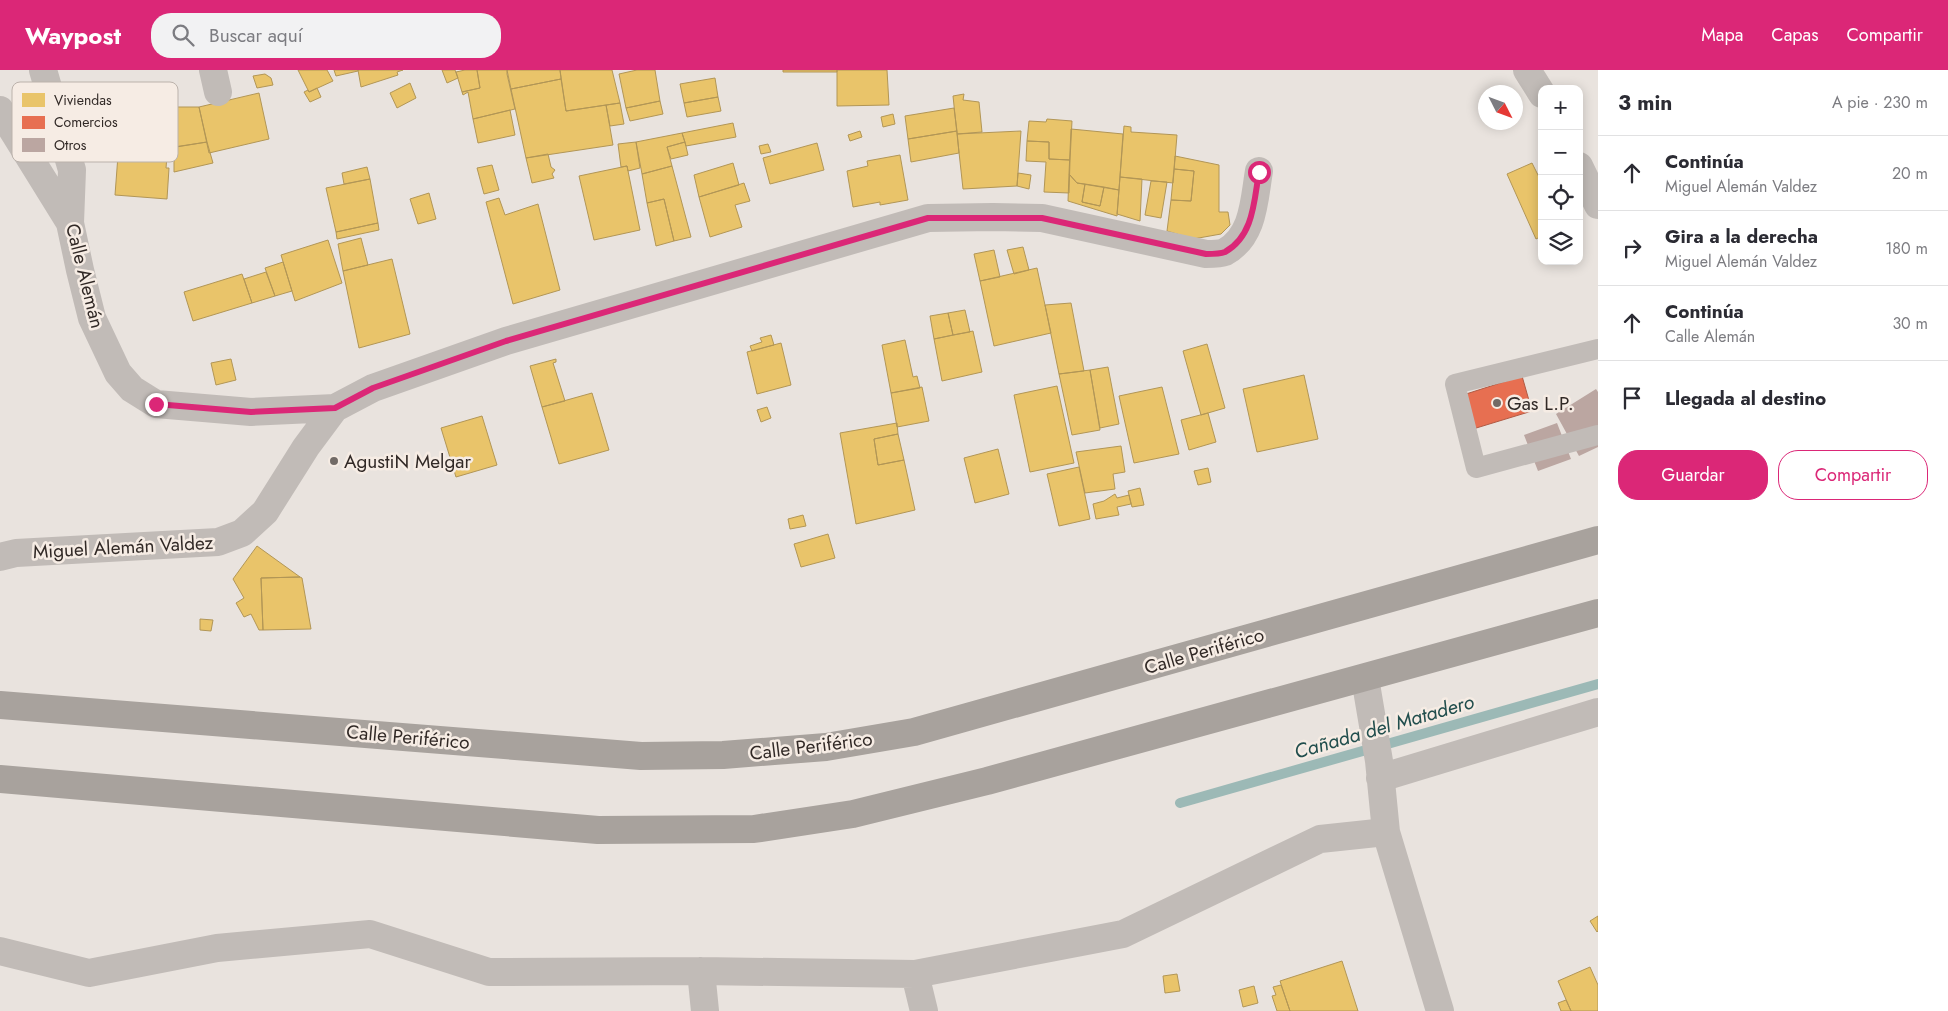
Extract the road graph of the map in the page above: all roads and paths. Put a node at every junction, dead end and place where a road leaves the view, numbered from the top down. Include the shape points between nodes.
1 (1527, 70) edge
2 (1538, 88) edge
3 (0, 110) edge
4 (12, 129) edge
5 (32, 162) edge
6 (70, 162) edge
7 (1259, 172) dead end
8 (1583, 174) edge
9 (1598, 205) edge
10 (70, 223) junction
11 (1598, 349) edge
12 (335, 408) junction
13 (1598, 436) edge
14 (1598, 540) edge
15 (0, 557) edge
16 (1598, 613) edge
17 (1364, 678) junction
18 (0, 705) edge
19 (1598, 712) edge
20 (1380, 769) junction
21 (0, 779) edge
22 (1386, 832) junction
23 (0, 951) edge
24 (701, 971) junction
25 (916, 974) junction
26 (705, 1011) edge
27 (924, 1011) edge
28 (1440, 1011) edge

1 - 2 street
3 - 4 street
5 - 10 street
6 - 10 street, Calle Alemán
7 - 12 street, Miguel Alemán Valdez via 1251,222 1239,241 1224,253 1206,254 1042,218 928,218 506,341 373,388
8 - 9 street
10 - 12 street, Calle Alemán via 92,318 118,373 132,389 156,404 251,412
11 - 13 lane via 1455,384 1476,468
12 - 15 street, Miguel Alemán Valdez via 265,512 242,533 218,542 16,553
14 - 18 highway, Calle Periférico via 914,732 826,747 723,755 641,756
16 - 17 highway
17 - 20 street
17 - 21 highway via 968,786 853,814 754,829 598,830
19 - 20 street
20 - 22 street
22 - 25 street via 1320,839 1123,934
22 - 28 street
23 - 24 street via 89,973 217,948 370,934 489,972
24 - 25 street
24 - 26 street
25 - 27 street

